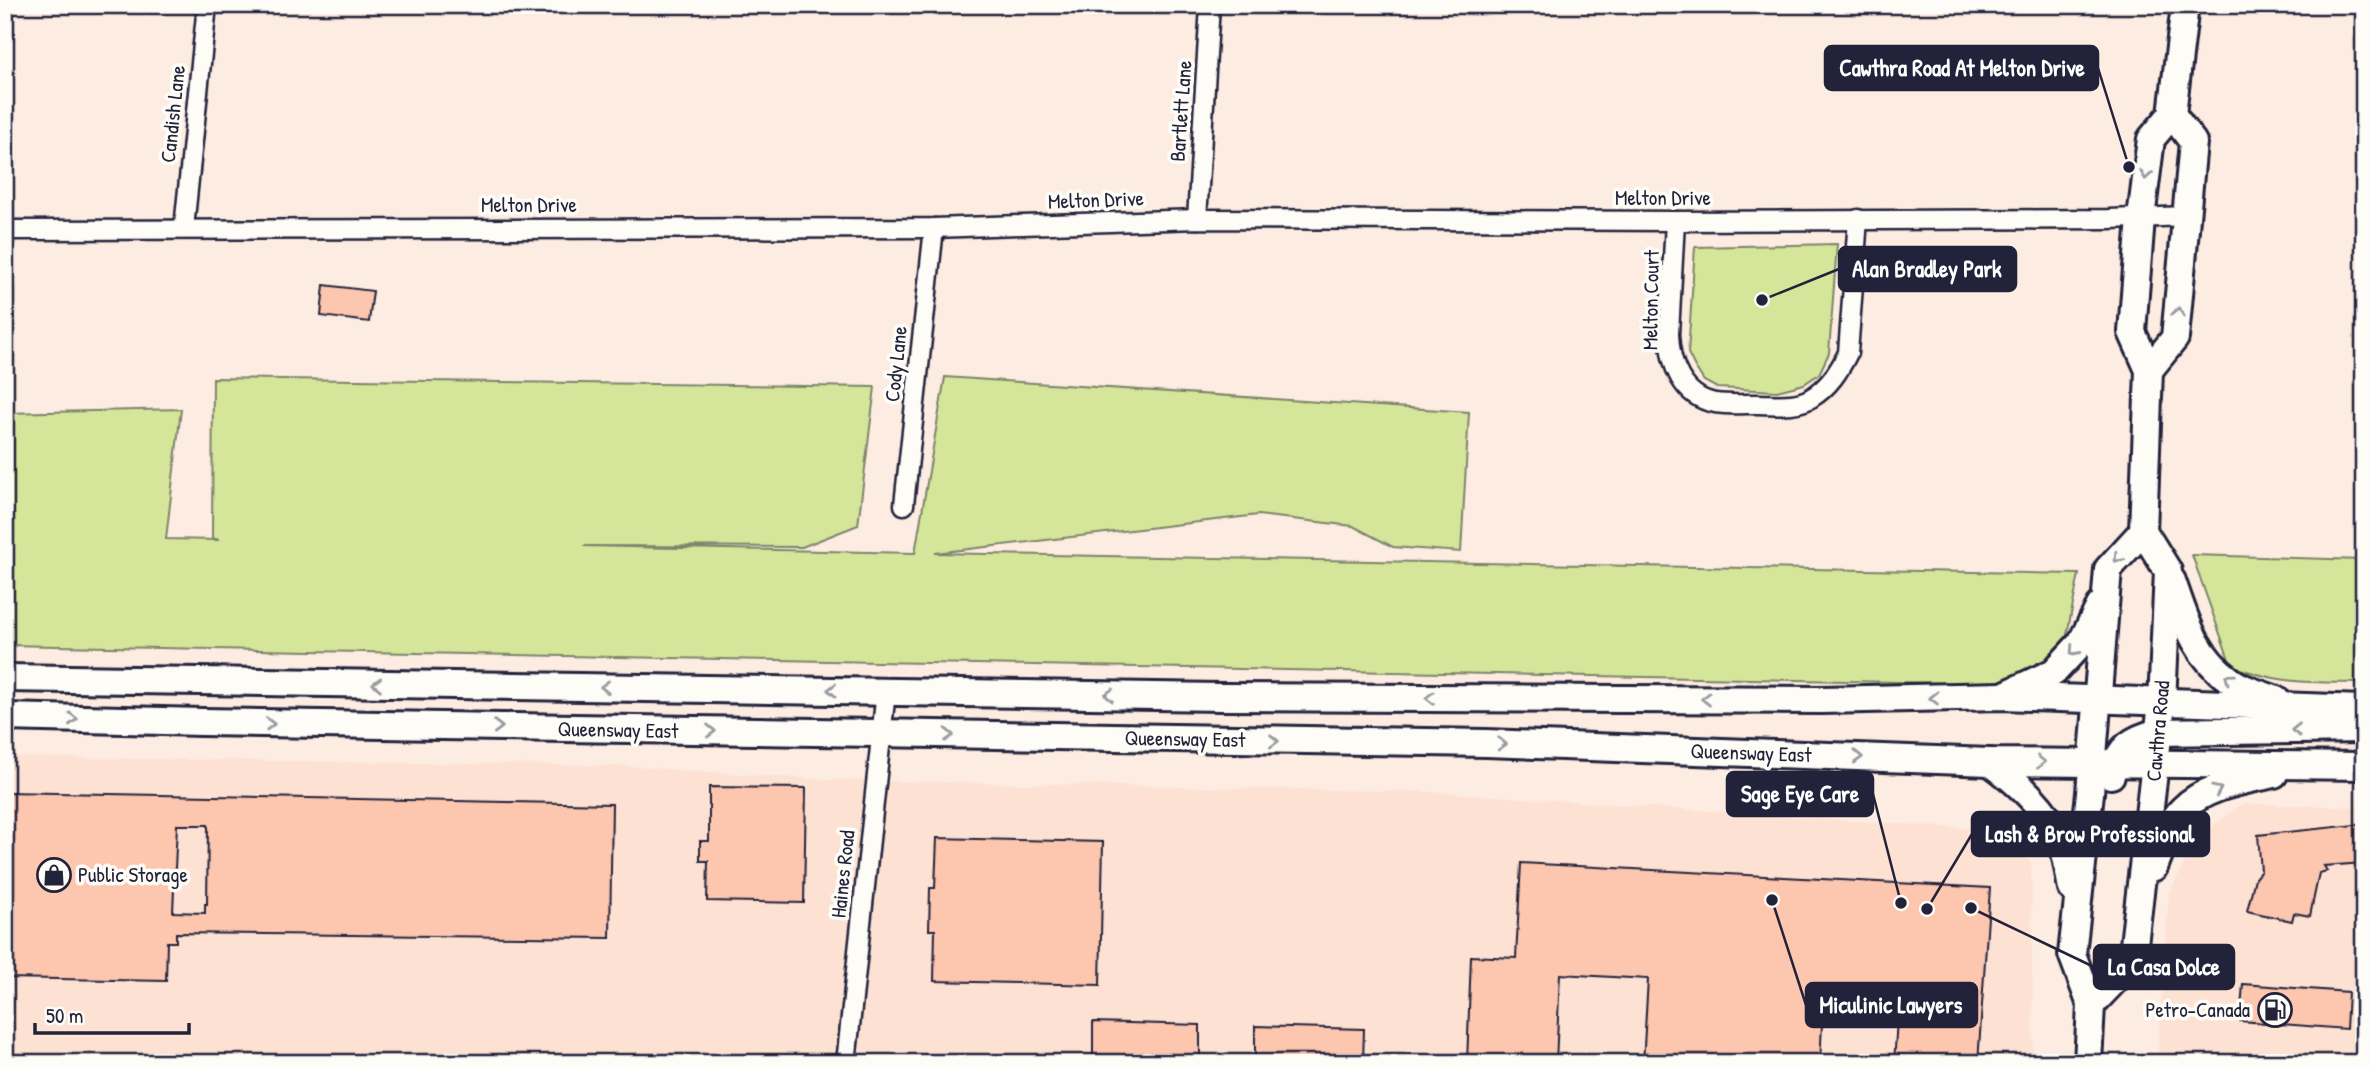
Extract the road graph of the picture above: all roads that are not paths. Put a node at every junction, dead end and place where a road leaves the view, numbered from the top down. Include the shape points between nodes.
1 (208, 5) edge
2 (1210, 5) edge
3 (2185, 5) edge
4 (2172, 114) junction
5 (2188, 216) junction
6 (2141, 218) junction
7 (1197, 219) junction
8 (1858, 219) junction
9 (1675, 221) junction
10 (184, 228) junction
11 (934, 228) junction
12 (5, 230) edge
13 (2148, 370) junction
14 (904, 505) dead end
15 (2143, 531) junction
16 (2168, 571) junction
17 (2106, 592) junction
18 (5, 678) edge
19 (886, 691) junction
20 (2002, 696) junction
21 (2097, 700) junction
22 (2162, 703) junction
23 (2291, 706) junction
24 (2364, 709) edge
25 (5, 717) edge
26 (2364, 729) edge
27 (2159, 732) junction
28 (881, 734) junction
29 (1990, 762) junction
30 (2104, 763) junction
31 (2156, 763) junction
32 (2316, 765) junction
33 (2364, 766) edge
34 (2140, 902) junction
35 (2077, 907) junction
36 (2091, 1005) junction
37 (846, 1063) edge
38 (2088, 1063) edge

1 - 10 street, Candish Lane
2 - 7 street, Bartlett Lane
3 - 4 main road
4 - 5 main road via 2193,142
4 -> 6 main road via 2151,139
5 - 6 street, Melton Drive
13 -> 5 main road via 2175,338
6 - 8 street, Melton Drive
6 - 13 main road via 2132,332
7 - 9 street, Melton Drive
7 - 11 street, Melton Drive
8 - 9 street, Melton Drive
8 - 9 street, Melton Court via 1848,353 1825,388 1794,404 1716,403 1699,398 1679,377 1669,334
10 - 11 street, Melton Drive
10 - 12 street, Melton Drive
11 - 14 street, Cody Lane
13 - 15 main road
15 - 16 main road
15 -> 17 main road via 2108,569
16 - 22 main road, Cawthra Road
23 -> 16 main road via 2231,682 2204,657 2194,643
17 -> 20 main road via 2074,652 2054,672
17 - 21 main road
19 -> 18 main road, Queensway East
20 -> 19 main road, Queensway East via 1807,700
19 - 28 street, Haines Road
20 - 21 main road, Queensway East
21 - 22 main road, Queensway East
21 - 30 main road
22 - 23 main road, Queensway East
22 - 27 main road, Cawthra Road
23 - 24 main road, Queensway East
25 -> 28 main road, Queensway East
26 -> 27 main road
27 - 30 main road via 2137,737
27 - 31 main road, Cawthra Road
28 -> 29 main road, Queensway East via 1486,743
28 - 37 street, Haines Road
29 -> 30 main road, Queensway East
29 - 35 main road via 2051,822 2063,848
30 - 31 main road, Queensway East
30 - 35 main road
31 - 32 main road, Queensway East
31 - 34 main road, Cawthra Road
32 - 33 main road, Queensway East
34 -> 32 main road via 2182,809 2230,784
34 - 36 main road, Cawthra Road via 2132,962
35 - 36 main road via 2072,954
36 - 38 main road

